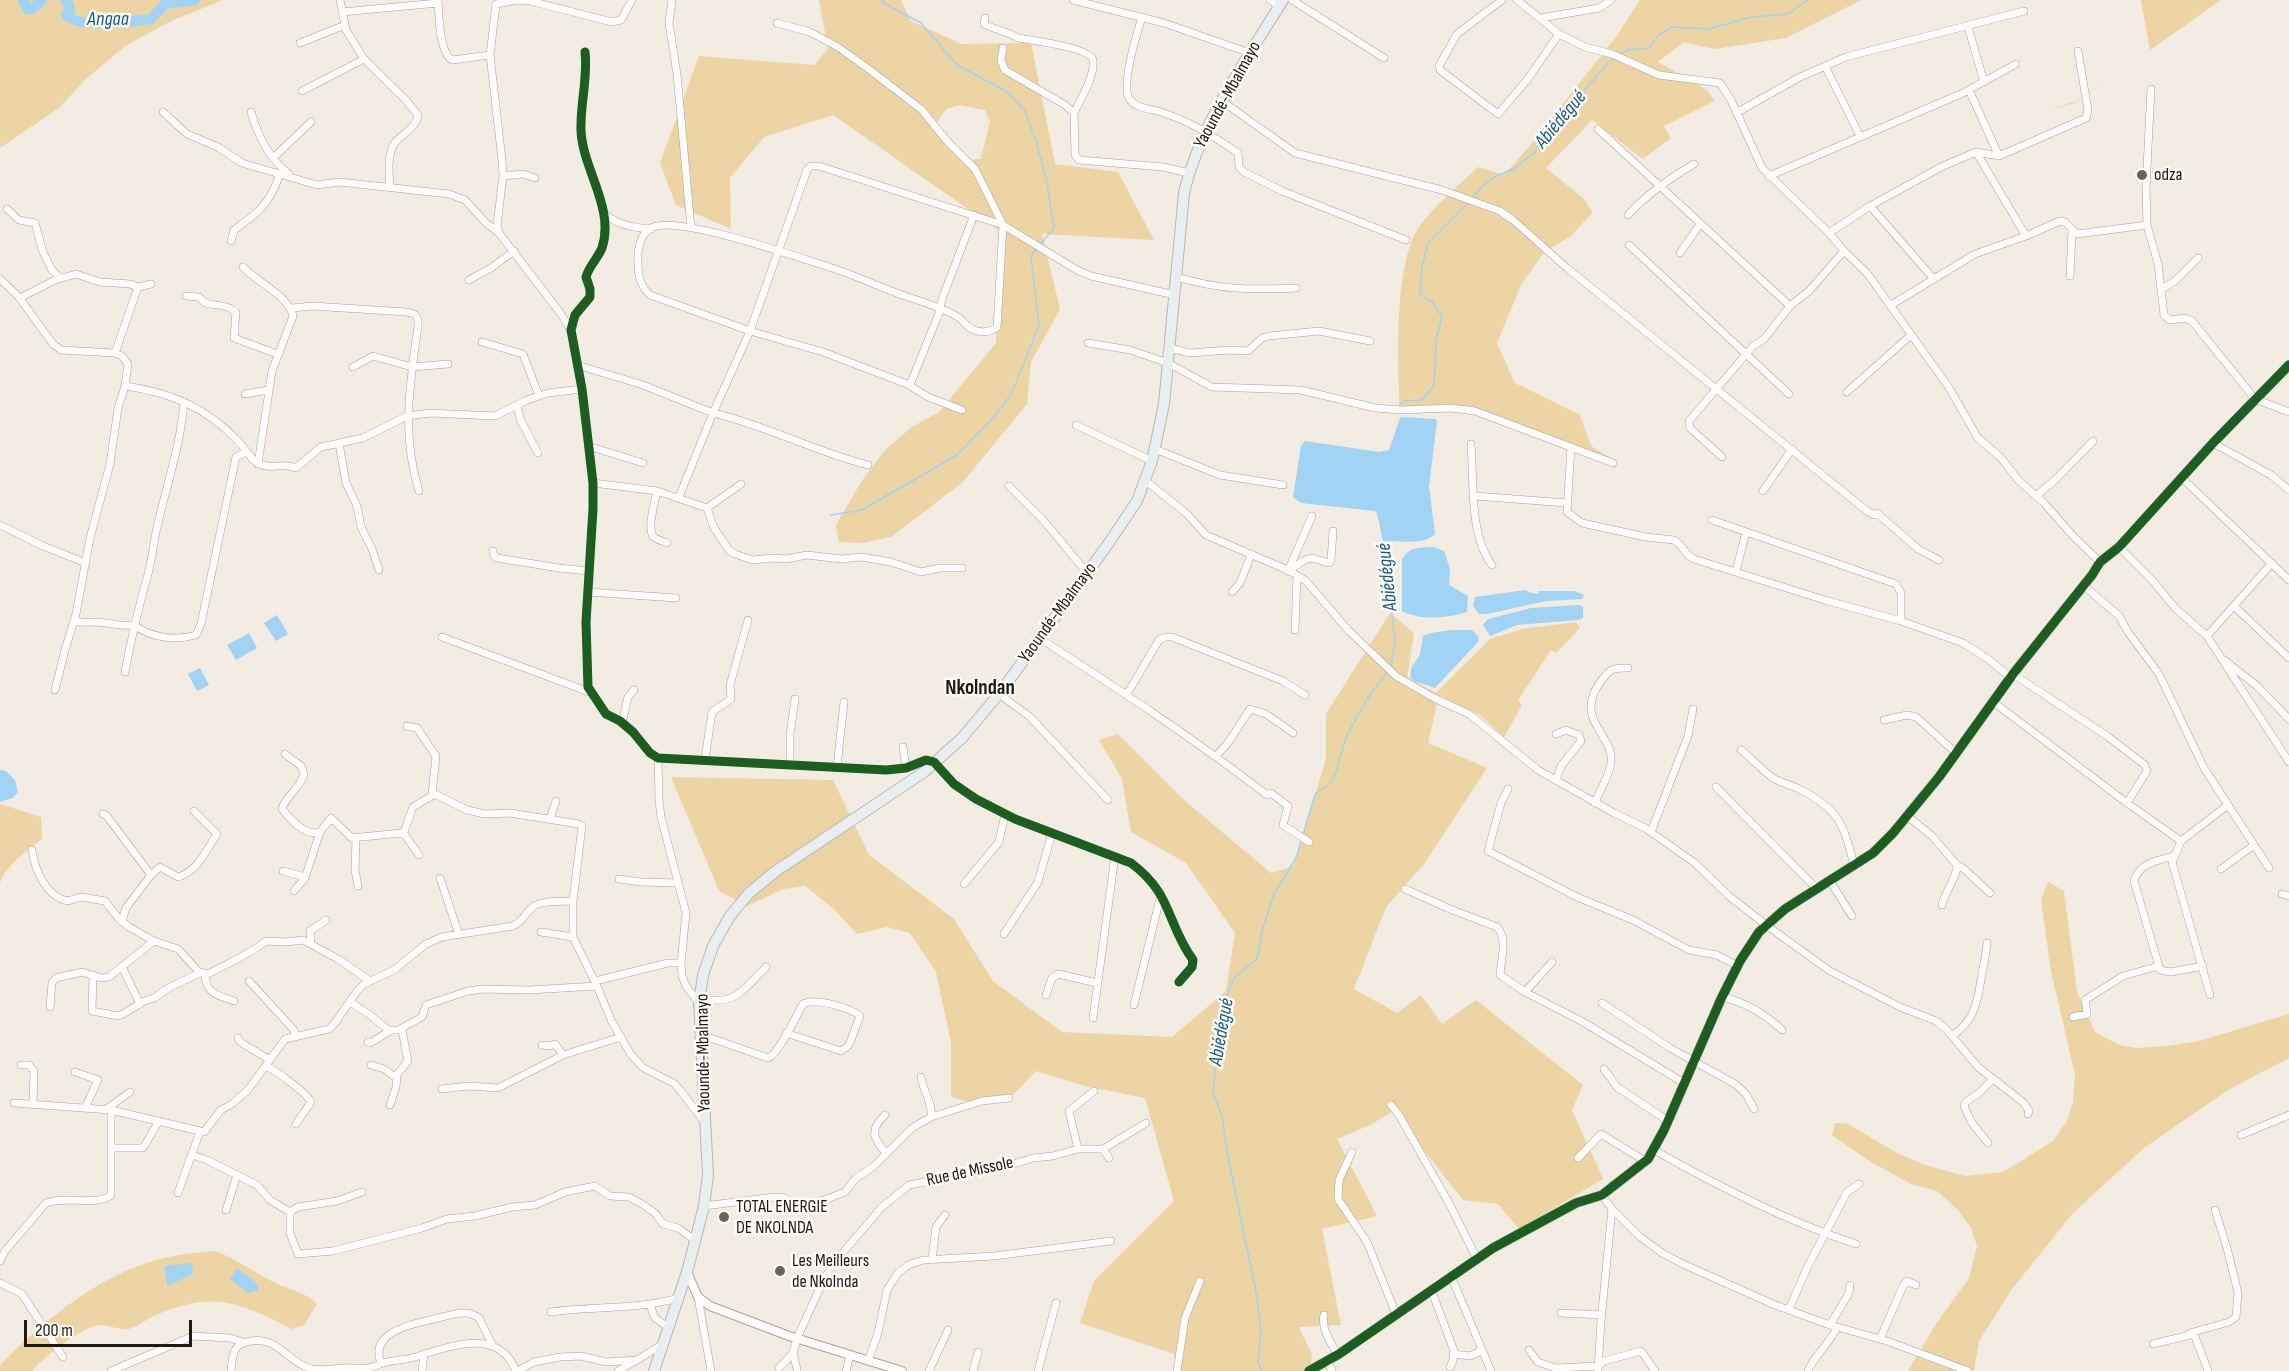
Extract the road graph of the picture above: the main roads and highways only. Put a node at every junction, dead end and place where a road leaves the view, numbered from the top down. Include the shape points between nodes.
1 (1277, 2) edge
2 (654, 1371) edge

1 - 2 highway, Yaoundé-Mbalmayo via 1205,129 1189,172 1164,404 1146,481 1124,521 962,738 899,789 749,893 713,946 703,975 700,1001 708,1174 704,1206

